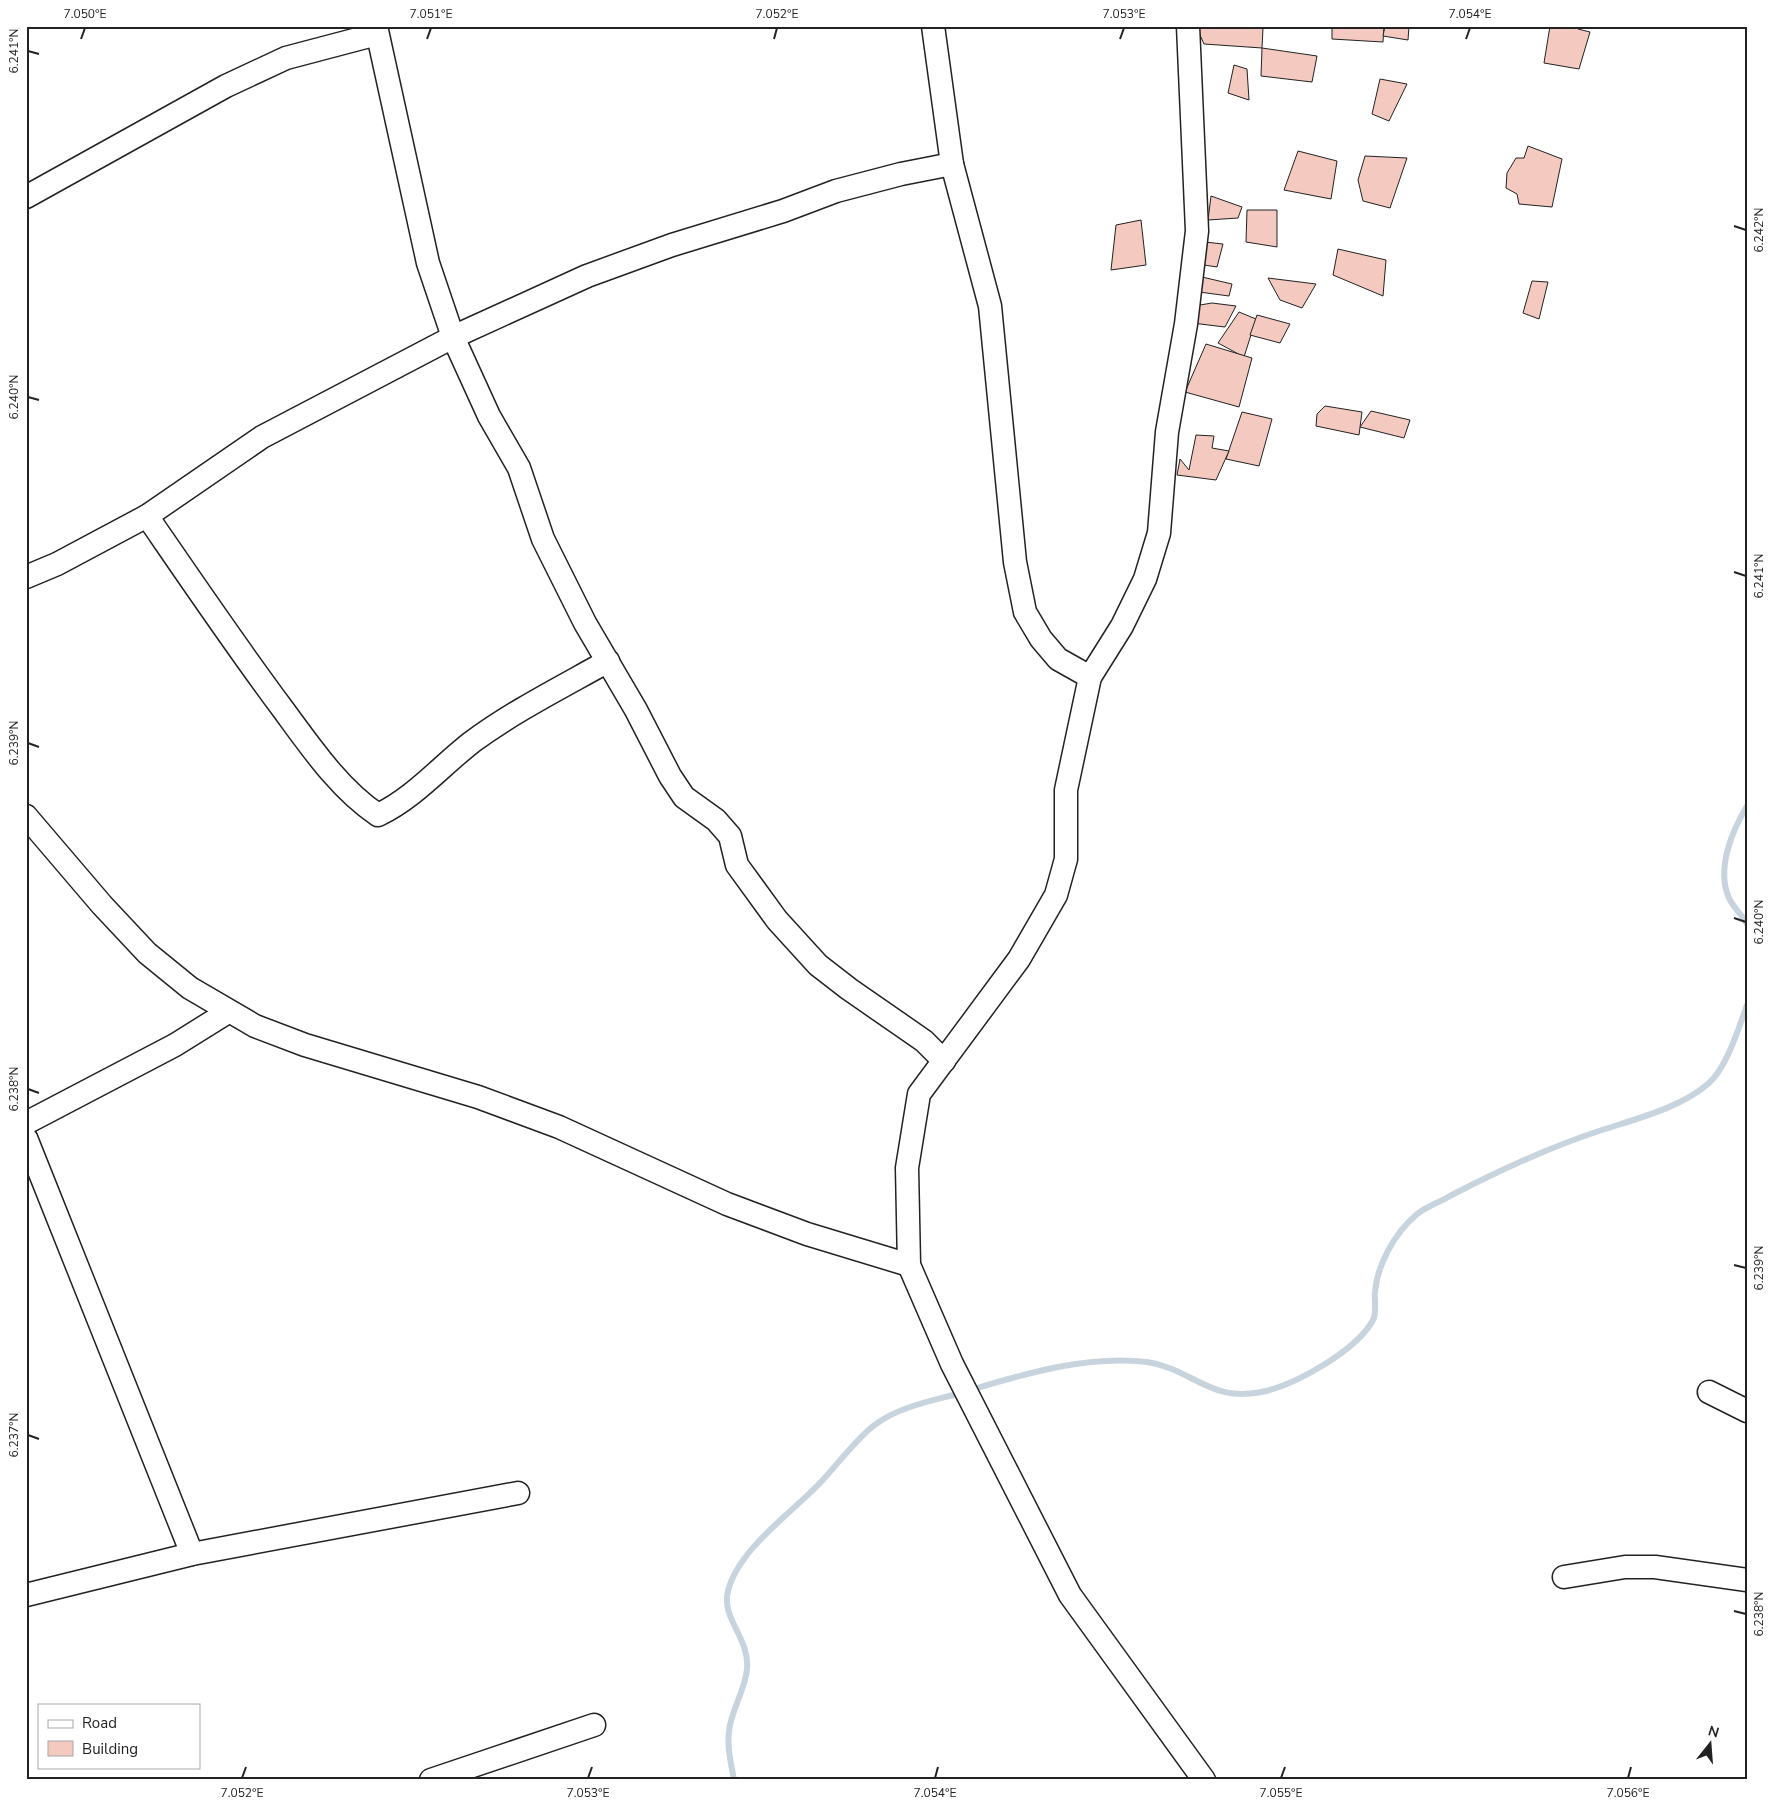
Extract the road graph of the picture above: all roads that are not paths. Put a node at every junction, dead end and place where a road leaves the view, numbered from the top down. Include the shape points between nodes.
1 (933, 26) edge
2 (1188, 26) edge
3 (376, 30) edge
4 (952, 164) junction
5 (26, 197) edge
6 (453, 337) junction
7 (147, 516) junction
8 (26, 577) edge
9 (608, 661) junction
10 (1090, 677) junction
11 (26, 816) edge
12 (228, 1012) junction
13 (944, 1061) junction
14 (26, 1123) edge
15 (26, 1138) edge
16 (909, 1265) junction
17 (1708, 1392) dead end
18 (1747, 1411) edge
19 (518, 1493) dead end
20 (192, 1554) junction
21 (1564, 1577) dead end
22 (1747, 1580) edge
23 (26, 1595) edge
24 (594, 1725) dead end
25 (431, 1780) edge
26 (1204, 1780) edge

1 - 4 street
2 - 10 street via 1197,231 1186,324 1167,432 1159,533 1146,579
3 - 5 street via 286,58 226,86
3 - 6 street via 428,262
4 - 6 street via 836,192 672,245 587,276
4 - 10 street via 990,306 1015,562 1025,612 1058,659
6 - 7 street via 262,438
6 - 9 street via 489,416 519,468 543,539
7 - 8 street
7 - 9 street via 307,741 358,801 378,815 394,808 472,742 529,705
9 - 13 street via 670,776 684,797 716,820 730,836 737,865 777,920 818,965 924,1041
10 - 13 street via 1066,790 1066,859 1056,895 1019,959
11 - 12 street via 147,953 190,988
12 - 14 street via 175,1045
12 - 16 street via 305,1045 478,1097 559,1127 727,1204 807,1234
13 - 16 street via 919,1094 907,1168
15 - 20 street
16 - 26 street via 952,1364 1070,1595
17 - 18 street
19 - 20 street
20 - 23 street
21 - 22 street via 1625,1567 1655,1567
24 - 25 street

